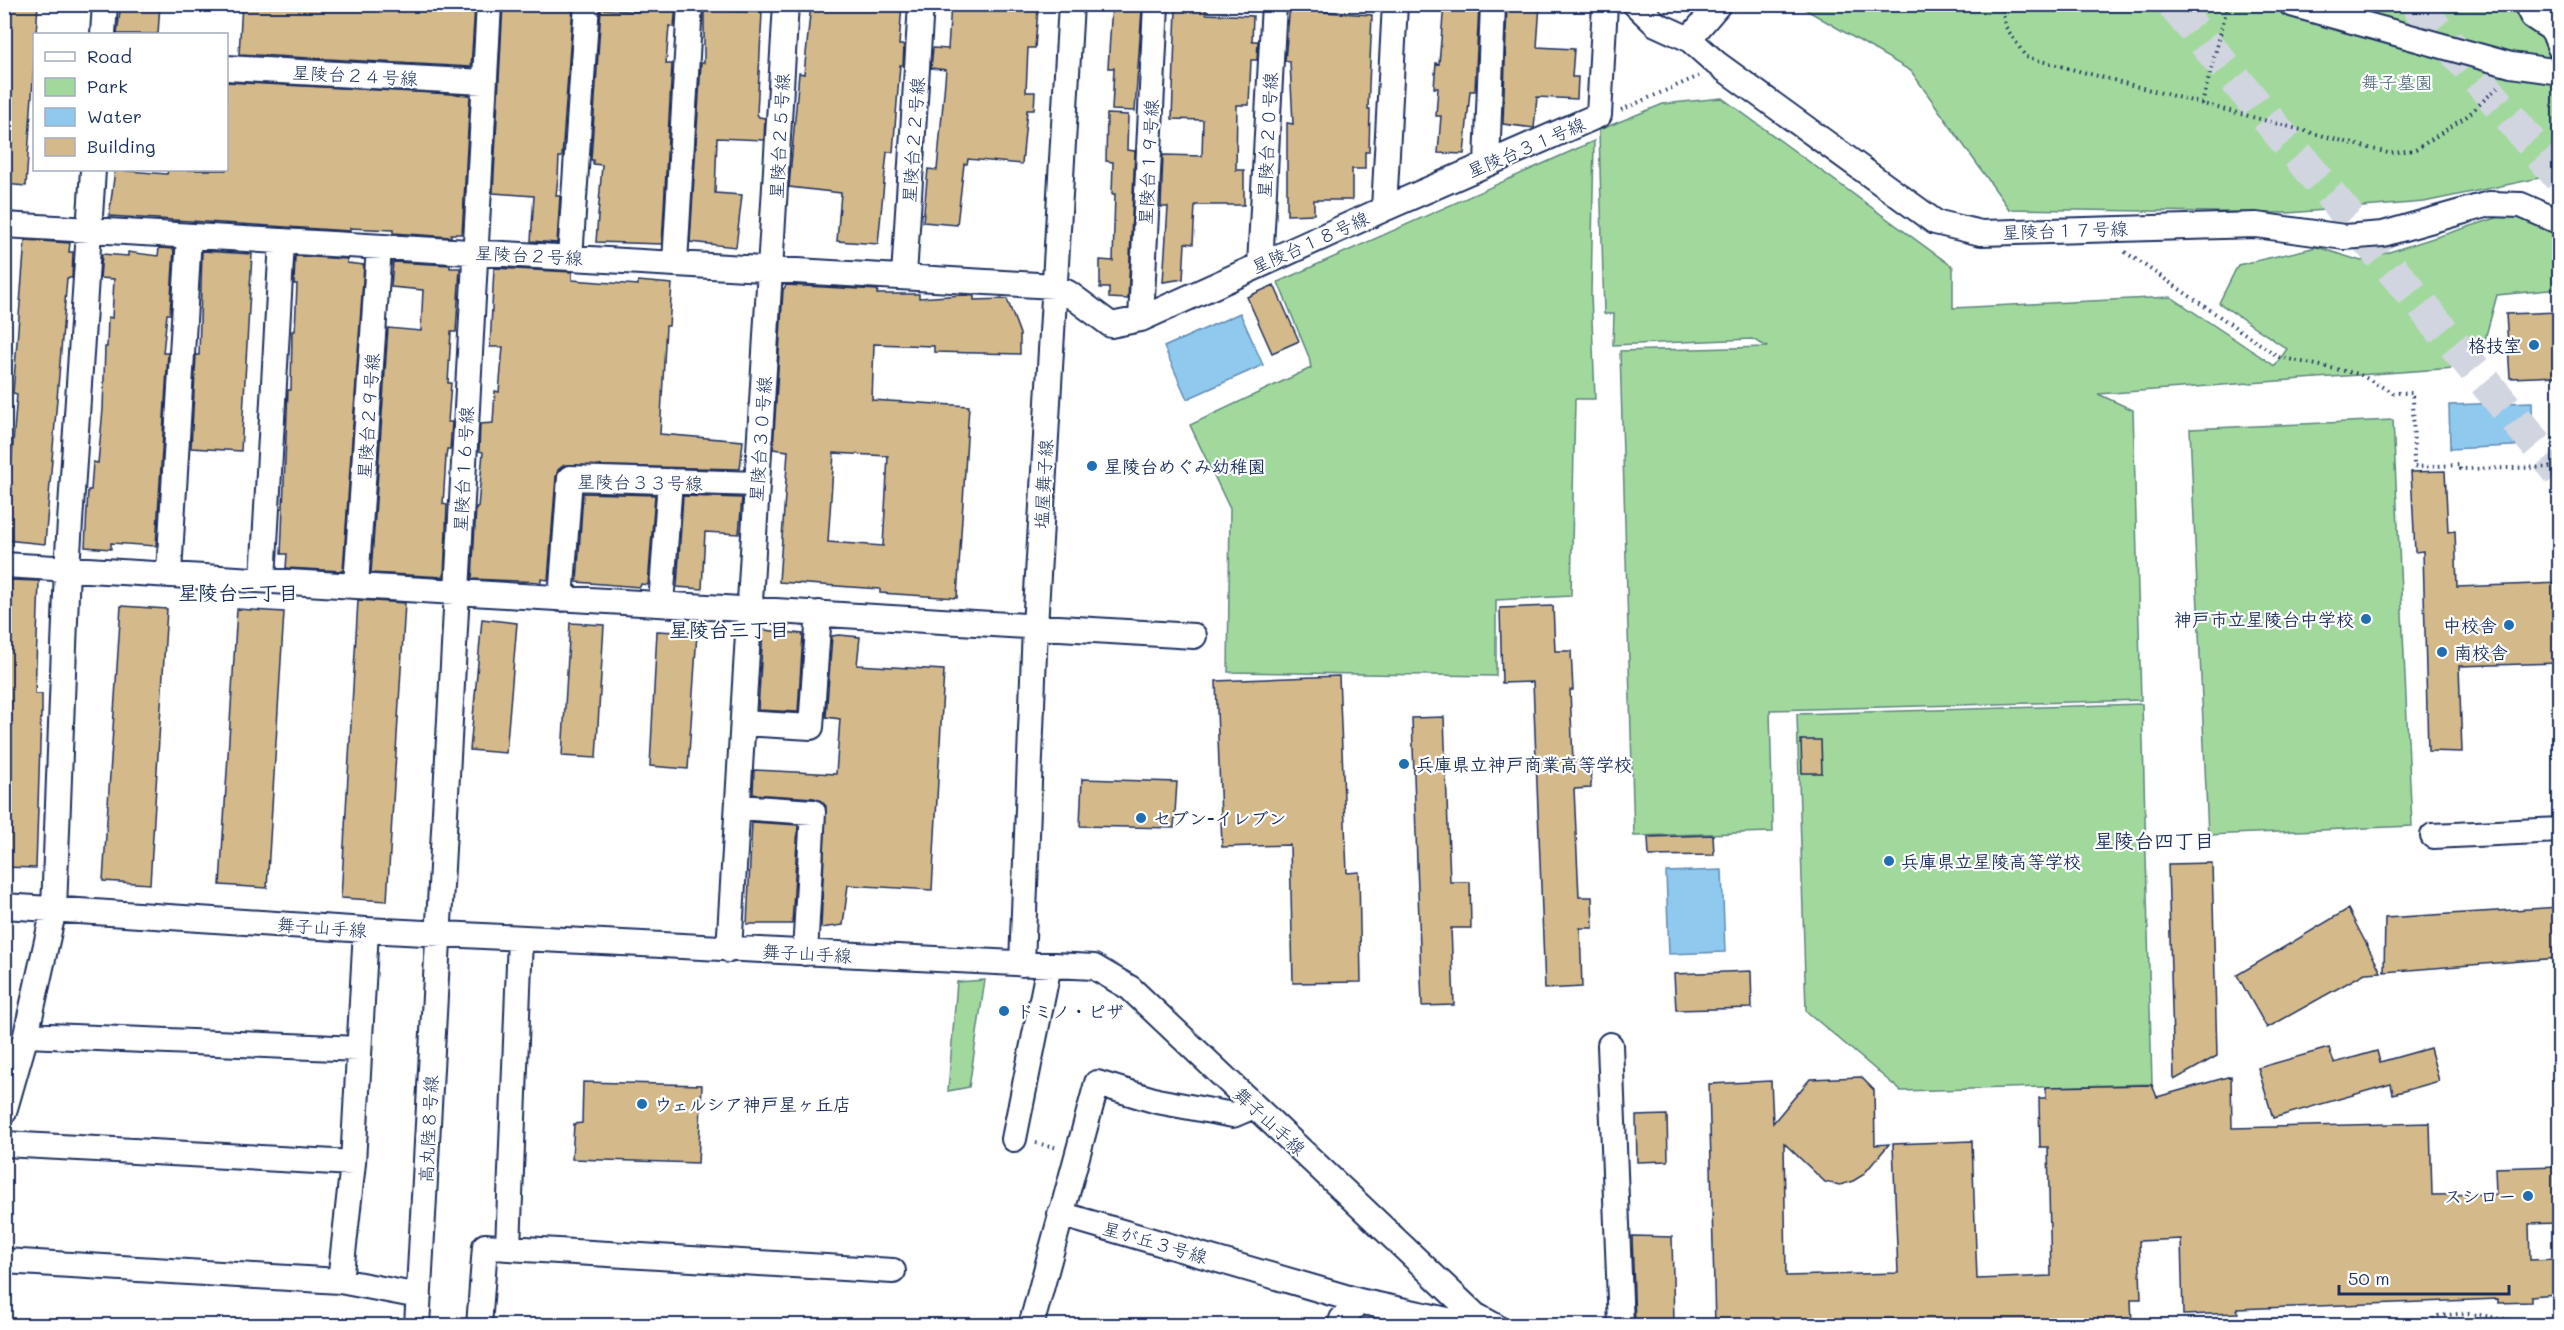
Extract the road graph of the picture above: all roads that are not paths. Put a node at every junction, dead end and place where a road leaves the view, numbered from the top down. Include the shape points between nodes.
1 (105, 4) edge
2 (489, 4) edge
3 (587, 4) edge
4 (690, 4) edge
5 (786, 4) edge
6 (921, 4) edge
7 (1071, 4) edge
8 (1156, 4) edge
9 (1274, 4) edge
10 (1395, 4) edge
11 (1493, 4) edge
12 (1605, 4) edge
13 (1635, 4) edge
14 (1719, 4) edge
15 (2291, 4) edge
16 (2526, 4) edge
17 (103, 33) edge
18 (1689, 39) junction
19 (2559, 48) edge
20 (228, 68) edge
21 (2559, 72) edge
22 (484, 82) junction
23 (1487, 164) junction
24 (93, 171) edge
25 (1384, 209) junction
26 (2559, 222) edge
27 (4, 225) edge
28 (89, 228) junction
29 (189, 236) junction
30 (282, 241) junction
31 (379, 247) junction
32 (475, 252) junction
33 (570, 258) junction
34 (675, 263) junction
35 (1260, 265) junction
36 (771, 268) junction
37 (904, 276) junction
38 (1054, 285) junction
39 (1141, 319) junction
40 (670, 481) junction
41 (757, 484) junction
42 (4, 565) edge
43 (67, 568) junction
44 (170, 573) junction
45 (263, 579) junction
46 (356, 585) junction
47 (457, 591) junction
48 (561, 599) junction
49 (661, 604) junction
50 (749, 610) junction
51 (819, 613) junction
52 (1035, 627) junction
53 (1194, 636) dead end
54 (743, 723) junction
55 (738, 807) junction
56 (2559, 830) edge
57 (2433, 836) dead end
58 (4, 906) edge
59 (54, 909) junction
60 (366, 930) junction
61 (439, 933) junction
62 (520, 938) junction
63 (729, 950) junction
64 (806, 953) junction
65 (1022, 964) junction
66 (1049, 965) junction
67 (26, 1035) junction
68 (1610, 1045) dead end
69 (359, 1049) junction
70 (1254, 1106) junction
71 (4, 1112) edge
72 (1014, 1139) road end
73 (4, 1144) edge
74 (353, 1163) junction
75 (1060, 1214) junction
76 (508, 1248) junction
77 (4, 1261) edge
78 (893, 1271) dead end
79 (340, 1281) junction
80 (419, 1296) junction
81 (1359, 1301) junction
82 (1485, 1320) edge
83 (417, 1326) edge
84 (479, 1326) edge
85 (1031, 1326) edge
86 (1340, 1326) edge
87 (1622, 1326) edge

1 - 17 street
2 - 22 street, 星陵台１６号線
3 - 33 street
4 - 34 street
5 - 36 street, 星陵台２５号線
6 - 37 street, 星陵台２２号線
7 - 38 street, 塩屋舞子線
8 - 39 street, 星陵台１９号線
9 - 35 street, 星陵台２０号線
10 - 25 street, 星陵台１８号線
11 - 23 street
12 - 23 street, 星陵台３１号線 via 1599,115
13 - 18 street, 星陵台１７号線 via 1656,24
14 - 18 street
15 - 21 street via 2511,65
16 - 19 street via 2532,16 2553,30
18 - 26 street, 星陵台１７号線 via 1716,63 1935,222 1981,233 2256,225 2344,237 2384,234 2489,204 2522,205
20 - 22 street, 星陵台２４号線
22 - 32 street, 星陵台１６号線
23 - 25 street, 星陵台３１号線
24 - 28 street
25 - 35 street, 星陵台１８号線
27 - 28 street, 星陵台２号線
28 - 29 street, 星陵台２号線
28 - 43 street
29 - 30 street, 星陵台２号線
29 - 44 street
30 - 31 street, 星陵台２号線
30 - 45 street
31 - 32 street, 星陵台２号線
31 - 46 street, 星陵台２９号線
32 - 33 street, 星陵台２号線
32 - 47 street, 星陵台１６号線
33 - 34 street, 星陵台２号線
34 - 36 street, 星陵台２号線
35 - 39 street, 星陵台１８号線
36 - 37 street, 星陵台２号線
36 - 41 street, 星陵台３０号線
37 - 38 street, 星陵台２号線
38 - 39 street, 星陵台１８号線 via 1111,325
38 - 52 street, 塩屋舞子線
40 - 41 street, 星陵台３３号線
40 - 48 street, 星陵台３３号線 via 570,478
40 - 49 street
41 - 50 street, 星陵台３０号線
42 - 43 street
43 - 44 street
43 - 59 street
44 - 45 street
45 - 46 street
46 - 47 street
47 - 48 street
47 - 61 street, 星陵台１６号線
48 - 49 street
49 - 50 street
50 - 51 street
50 - 54 street, 星陵台３０号線
51 - 52 street
51 - 54 street via 811,727
52 - 53 street
52 - 65 street, 塩屋舞子線
54 - 55 street, 星陵台３０号線
55 - 63 street, 星陵台３０号線
55 - 64 street via 813,812
56 - 57 street
58 - 59 street, 舞子山手線
59 - 60 street, 舞子山手線
59 - 67 street
60 - 61 street, 舞子山手線
60 - 69 street
61 - 62 street, 舞子山手線
61 - 80 street, 高丸陸８号線
62 - 63 street, 舞子山手線
62 - 76 street
63 - 64 street, 舞子山手線
64 - 65 street, 舞子山手線
65 - 66 street, 舞子山手線
66 - 70 street, 舞子山手線 via 1094,968 1130,988
66 - 72 street
67 - 69 street
67 - 71 street
68 - 87 street
69 - 74 street
70 - 75 street via 1233,1114 1157,1101 1097,1083
70 - 82 street, 舞子山手線
73 - 74 street
74 - 79 street
75 - 81 street, 星が丘３号線
75 - 85 street
76 - 78 street
76 - 84 street via 485,1246
77 - 79 street
79 - 80 street
80 - 83 street, 高丸陸８号線
81 - 82 street, 星が丘３号線 via 1452,1321
81 - 86 street

